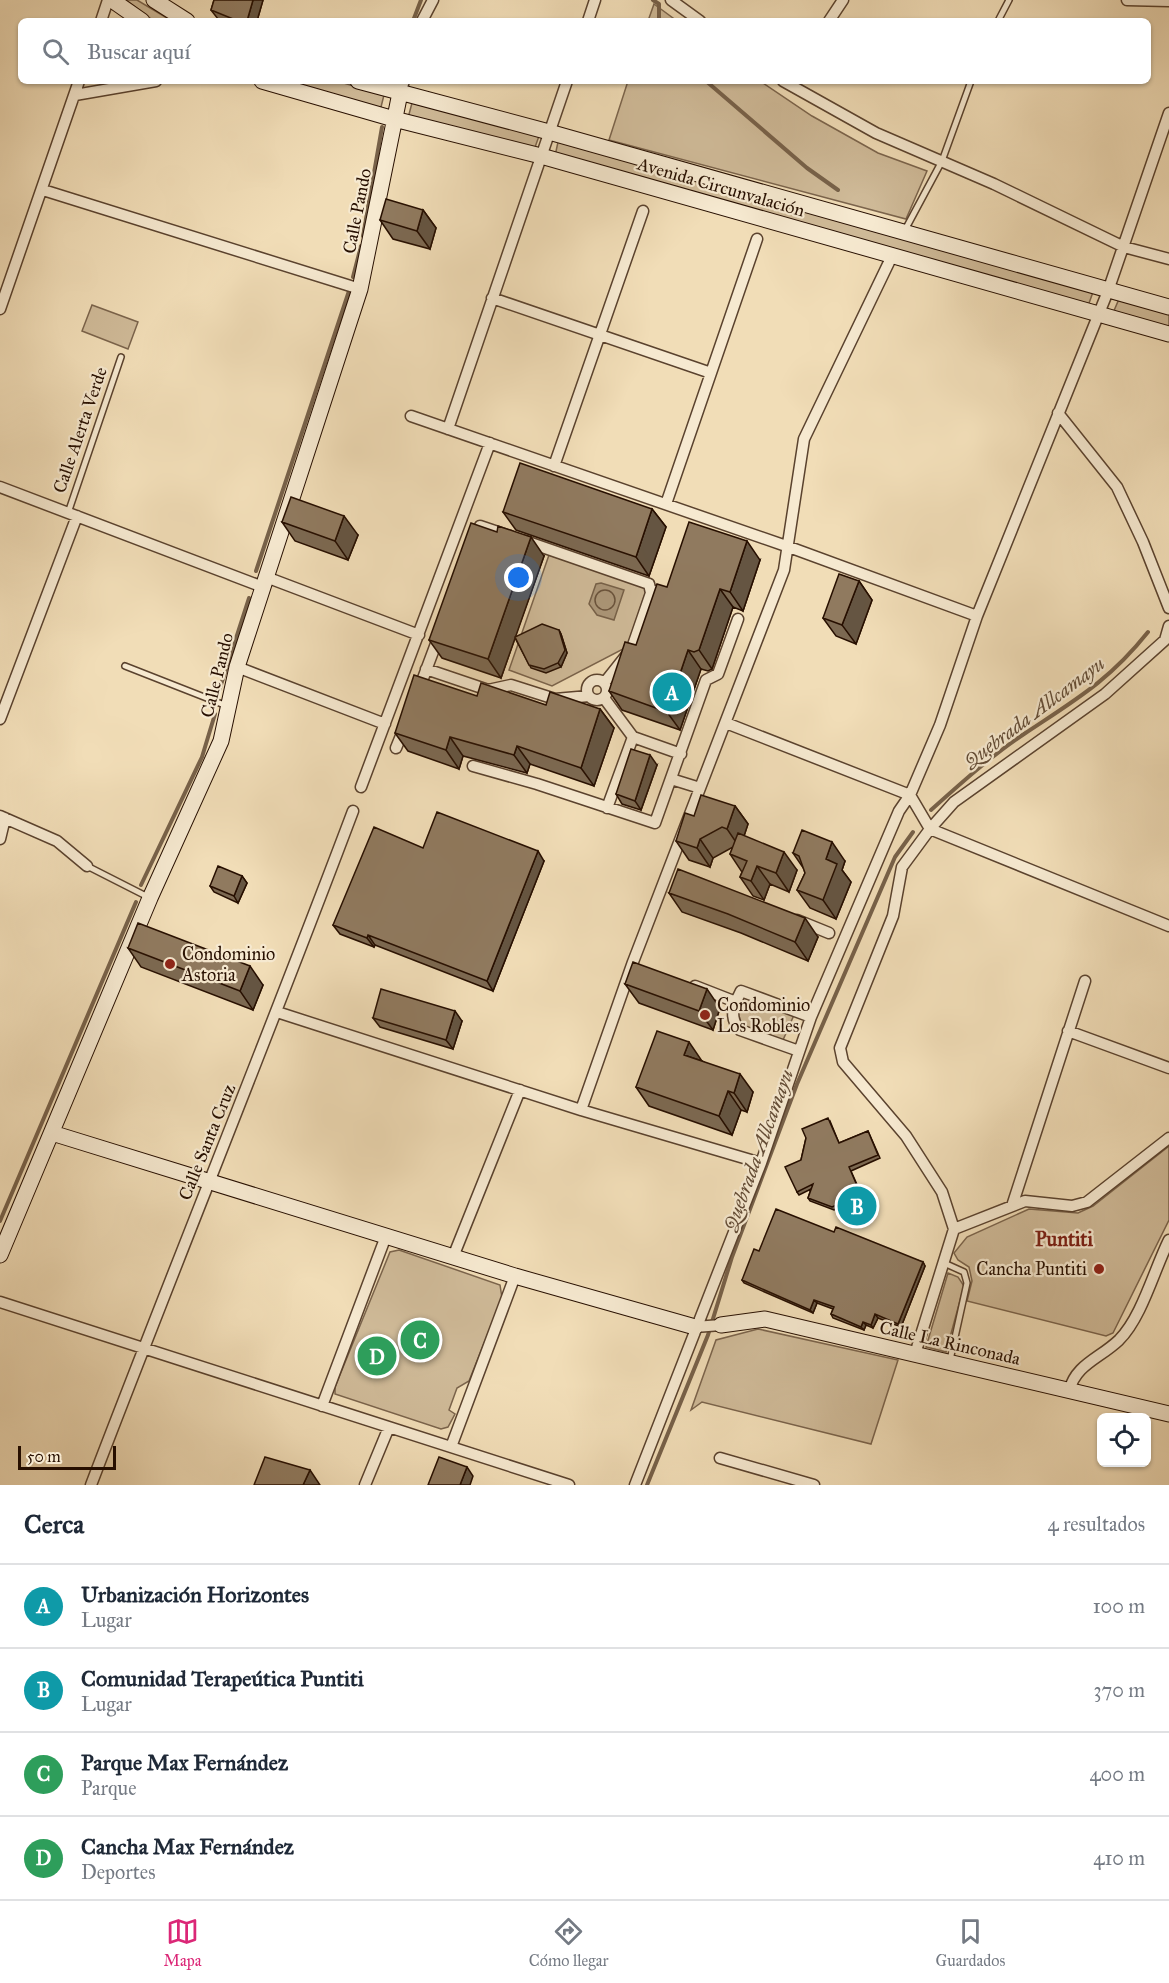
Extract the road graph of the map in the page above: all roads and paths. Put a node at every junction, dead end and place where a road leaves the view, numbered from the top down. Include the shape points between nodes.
1 (110, 0) edge
2 (154, 0) edge
3 (433, 0) edge
4 (595, 0) edge
5 (671, 0) edge
6 (843, 0) edge
7 (1009, 0) edge
8 (1127, 0) edge
9 (1169, 1) edge
10 (102, 18) edge
11 (137, 18) edge
12 (182, 18) edge
13 (424, 18) edge
14 (589, 18) edge
15 (696, 18) edge
16 (831, 18) edge
17 (1000, 18) edge
18 (79, 84) edge
19 (137, 84) edge
20 (272, 84) edge
21 (380, 84) edge
22 (566, 84) edge
23 (790, 84) edge
24 (970, 84) edge
25 (402, 87) edge
26 (75, 94) junction
27 (1169, 113) edge
28 (394, 119) junction
29 (549, 132) junction
30 (541, 156) junction
31 (942, 161) junction
32 (43, 190) junction
33 (643, 211) dead end
34 (904, 232) junction
35 (757, 239) dead end
36 (1124, 247) junction
37 (892, 256) junction
38 (1169, 259) edge
39 (360, 289) junction
40 (1108, 291) junction
41 (492, 298) junction
42 (1169, 307) edge
43 (0, 309) edge
44 (1098, 314) junction
45 (1169, 334) edge
46 (600, 335) junction
47 (121, 357) dead end
48 (711, 373) junction
49 (1058, 413) junction
50 (411, 416) dead end
51 (448, 429) junction
52 (490, 443) junction
53 (554, 466) junction
54 (0, 487) edge
55 (666, 504) junction
56 (73, 515) junction
57 (789, 547) junction
58 (471, 548) edge
59 (264, 582) junction
60 (667, 586) edge
61 (651, 593) junction
62 (1169, 608) edge
63 (976, 616) junction
64 (738, 619) dead end
65 (443, 625) edge
66 (1169, 626) edge
67 (419, 634) junction
68 (1167, 644) edge
69 (125, 666) dead end
70 (237, 667) junction
71 (426, 669) junction
72 (605, 682) junction
73 (589, 696) junction
74 (415, 698) edge
75 (604, 698) junction
76 (229, 706) junction
77 (408, 718) edge
78 (0, 719) edge
79 (726, 723) junction
80 (385, 724) junction
81 (633, 737) junction
82 (396, 748) edge
83 (681, 754) junction
84 (473, 766) dead end
85 (671, 779) junction
86 (361, 787) dead end
87 (700, 788) junction
88 (910, 795) junction
89 (607, 808) junction
90 (353, 811) dead end
91 (2, 817) edge
92 (930, 829) junction
93 (0, 839) edge
94 (87, 866) joint
95 (150, 898) junction
96 (788, 916) edge
97 (1169, 926) edge
98 (829, 933) dead end
99 (1085, 981) dead end
100 (685, 982) edge
101 (736, 1002) junction
102 (277, 1012) junction
103 (811, 1017) junction
104 (1068, 1031) junction
105 (799, 1051) junction
106 (1169, 1068) edge
107 (520, 1090) junction
108 (581, 1110) junction
109 (52, 1133) junction
110 (1169, 1138) edge
111 (761, 1163) junction
112 (208, 1181) junction
113 (1012, 1206) junction
114 (954, 1229) junction
115 (386, 1236) junction
116 (1169, 1240) edge
117 (0, 1255) edge
118 (453, 1257) junction
119 (944, 1263) junction
120 (515, 1276) junction
121 (0, 1302) edge
122 (721, 1325) joint
123 (698, 1326) junction
124 (144, 1348) junction
125 (915, 1354) junction
126 (950, 1363) junction
127 (1068, 1391) junction
128 (322, 1406) junction
129 (1169, 1414) edge
130 (389, 1427) junction
131 (451, 1447) junction
132 (720, 1458) dead end
133 (91, 1485) edge
134 (365, 1485) edge
135 (569, 1485) edge
136 (635, 1485) edge
137 (814, 1485) edge

1 - 10 street
1 - 11 street
2 - 12 street
3 - 13 street
4 - 14 street
5 - 15 street
6 - 16 street
7 - 17 lane
8 - 9 street
18 - 26 street
19 - 26 street
20 - 28 street, Avenida Circunvalación
21 - 25 street, Avenida Circunvalación
22 - 29 street
23 - 31 street via 867,128
24 - 31 lane
25 - 28 street, Calle Pando
25 - 29 street, Avenida Circunvalación
26 - 32 street
27 - 36 street
28 - 30 street, Avenida Circunvalación
28 - 39 street, Calle Pando
29 - 30 street
29 - 34 street, Avenida Circunvalación
30 - 37 street, Avenida Circunvalación
30 - 41 street
31 - 34 lane
31 - 36 street
32 - 39 street
32 - 43 street
33 - 46 street
34 - 40 street, Avenida Circunvalación
35 - 48 street
36 - 38 street
36 - 40 street
37 - 44 street, Avenida Circunvalación
37 - 57 street via 804,439
39 - 59 street, Calle Pando
40 - 42 street, Avenida Circunvalación
40 - 44 street
41 - 46 street
41 - 51 street
44 - 45 street, Avenida Circunvalación
44 - 49 street
46 - 48 street
46 - 53 street
47 - 56 lane, Calle Alerta Verde
48 - 55 street
49 - 62 street via 1117,487
49 - 63 street
50 - 51 street
51 - 52 street
52 - 53 street
52 - 67 street
53 - 55 street
54 - 56 street
55 - 57 street
56 - 59 street
56 - 78 street
57 - 63 street
57 - 79 street via 784,570
58 - 61 street via 480,526 649,584
59 - 67 street
59 - 70 street, Calle Pando
60 - 61 street
61 - 72 street via 632,648
63 - 88 street via 940,725
64 - 83 street via 718,674 706,680
65 - 71 street
66 - 68 street
67 - 80 street
68 - 92 street via 1105,694 954,802
69 - 76 lane
70 - 76 street, Calle Pando
70 - 80 street
71 - 73 street via 488,690 511,685 555,699
71 - 74 street
72 - 73 street via 592,681 586,689
72 - 75 street via 608,688
73 - 75 street via 594,700
75 - 81 street
76 - 95 street, Calle Pando via 221,741
77 - 82 street
79 - 87 street
79 - 88 street
80 - 86 street
81 - 83 street
81 - 89 street
83 - 85 street
84 - 89 street
85 - 87 street
85 - 89 street via 655,823
87 - 108 street via 673,873
88 - 92 street
88 - 103 street via 899,811
90 - 102 street, Calle Santa Cruz
91 - 93 street
91 - 94 street via 57,841
92 - 97 street
92 - 114 street via 902,867 893,916 840,1048 843,1062 906,1136 942,1192
94 - 95 lane
95 - 109 street, Calle Pando
96 - 98 street
99 - 104 street
100 - 101 street
101 - 103 street via 741,991
101 - 105 street via 732,1017 740,1030
102 - 107 street
102 - 112 street, Calle Santa Cruz
103 - 105 street
104 - 106 street
104 - 113 street
105 - 111 street
107 - 108 street
107 - 118 street
108 - 111 street
109 - 112 street
109 - 117 street, Calle Pando
110 - 113 street via 1087,1202 1072,1206 1025,1201
111 - 123 street
112 - 115 street
112 - 124 street, Calle Santa Cruz
113 - 114 street
114 - 119 street
115 - 118 street
115 - 128 street
116 - 127 street via 1130,1324 1119,1339 1073,1375
118 - 120 street
119 - 125 street
119 - 126 lane via 964,1272 967,1283
120 - 123 street
120 - 131 street
121 - 124 street
122 - 123 street
122 - 125 street, Calle La Rinconada via 765,1319
123 - 136 street
124 - 128 street
124 - 133 street, Calle Santa Cruz
125 - 126 street, Calle La Rinconada
126 - 127 street, Calle La Rinconada
127 - 129 street, Calle La Rinconada
128 - 130 street
130 - 131 street
130 - 134 street
131 - 135 street
132 - 137 street

